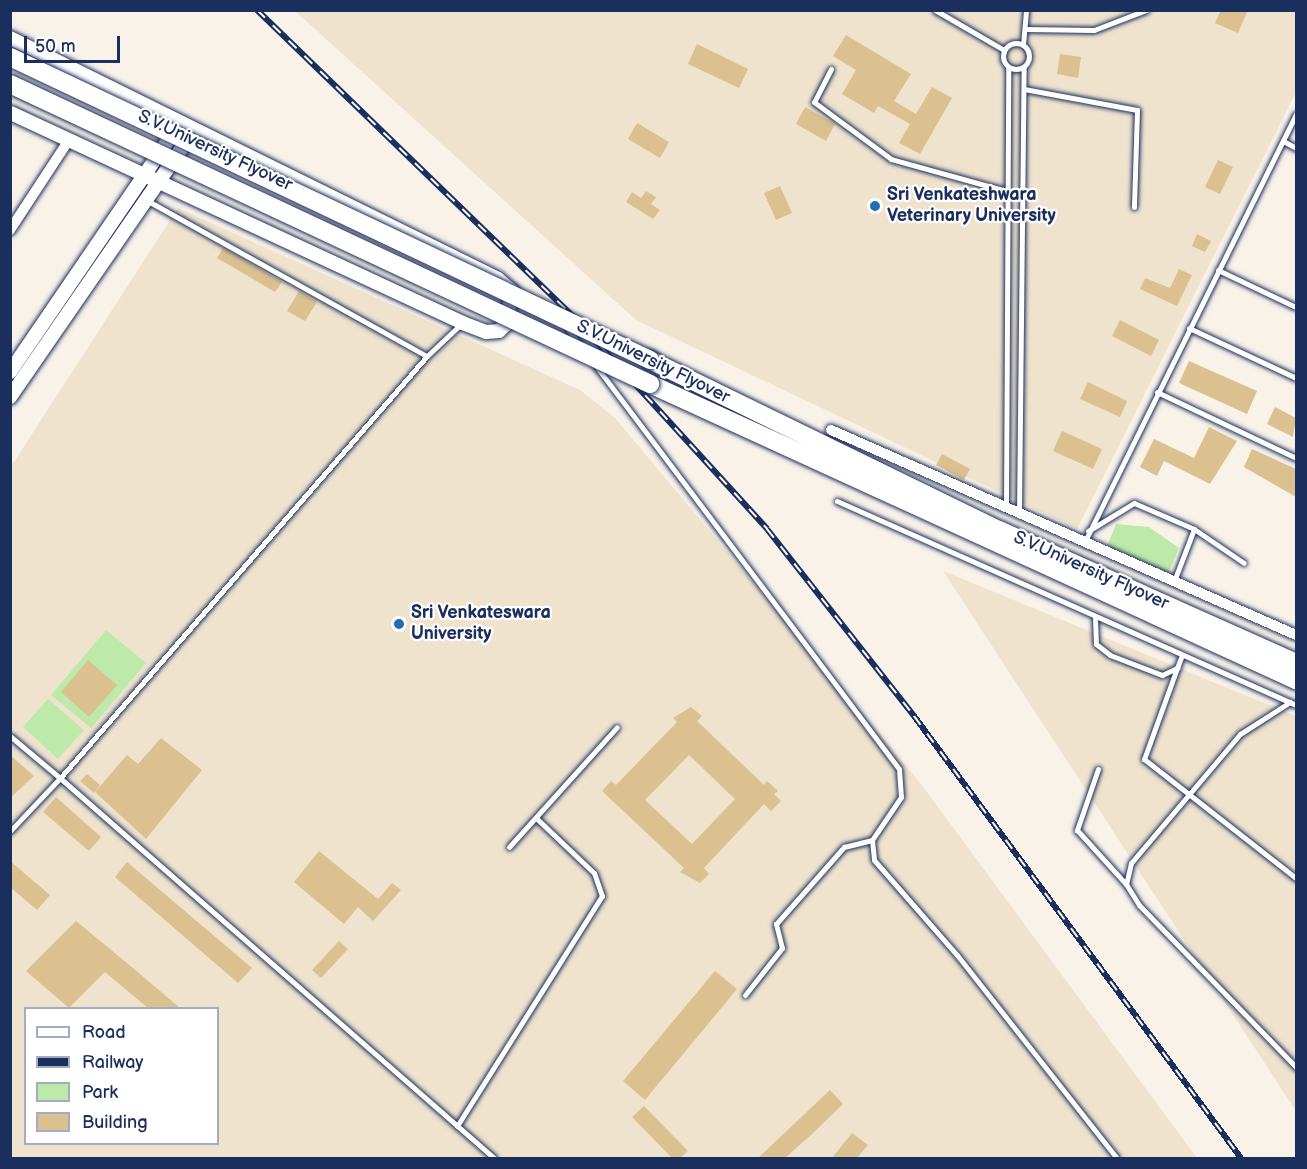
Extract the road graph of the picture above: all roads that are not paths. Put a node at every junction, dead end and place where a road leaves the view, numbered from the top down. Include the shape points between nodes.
1 (936, 10) edge
2 (1026, 10) edge
3 (1146, 10) edge
4 (1025, 29) junction
5 (10, 39) edge
6 (1023, 45) junction
7 (1004, 50) junction
8 (10, 57) edge
9 (1024, 67) junction
10 (1008, 68) junction
11 (831, 69) dead end
12 (10, 84) edge
13 (1024, 89) junction
14 (10, 113) edge
15 (1296, 114) edge
16 (181, 119) junction
17 (197, 127) junction
18 (69, 140) junction
19 (1283, 141) junction
20 (1296, 148) edge
21 (166, 161) junction
22 (151, 182) junction
23 (1006, 191) junction
24 (147, 200) junction
25 (1134, 207) dead end
26 (10, 230) edge
27 (1218, 270) junction
28 (512, 291) junction
29 (1296, 307) edge
30 (463, 323) junction
31 (1189, 328) junction
32 (427, 356) junction
33 (10, 372) edge
34 (1296, 378) edge
35 (1157, 392) junction
36 (10, 397) edge
37 (831, 430) dead end
38 (1296, 458) edge
39 (837, 501) dead end
40 (1006, 507) junction
41 (1019, 513) junction
42 (1194, 529) junction
43 (1086, 537) junction
44 (1244, 563) dead end
45 (1174, 582) junction
46 (1095, 617) junction
47 (1296, 635) edge
48 (1182, 655) junction
49 (1296, 663) edge
50 (1178, 668) junction
51 (1296, 680) edge
52 (1293, 703) edge
53 (617, 727) dead end
54 (10, 736) edge
55 (1098, 769) dead end
56 (60, 777) junction
57 (1188, 796) junction
58 (536, 818) junction
59 (10, 831) edge
60 (872, 840) junction
61 (509, 847) dead end
62 (1296, 878) edge
63 (1126, 884) junction
64 (745, 995) dead end
65 (1296, 1067) edge
66 (457, 1126) junction
67 (494, 1158) edge
68 (1117, 1158) edge

1 - 7 lane
2 - 4 lane
3 - 4 lane via 1094,30
4 - 6 lane
5 - 16 street
6 - 7 lane
6 - 9 lane via 1029,56
7 - 10 lane
8 - 49 main road, S.V.University Flyover, bridge via 205,145 999,530
9 - 10 lane
9 - 13 lane
10 - 23 lane
11 - 23 lane via 814,102 891,159
12 - 51 main road, S.V.University Flyover, bridge
13 - 25 lane via 1137,110
13 - 41 lane
14 - 18 street
15 - 19 lane
16 - 17 street
16 - 21 street
17 - 21 street
17 - 28 street via 455,255
18 - 22 street
18 - 26 street
19 - 20 lane
19 - 27 lane
21 - 22 street
22 - 24 street
22 - 30 street
22 - 33 street
23 - 40 lane
24 - 32 lane
24 - 36 street
27 - 29 lane
27 - 31 lane
28 - 30 street via 512,307 499,331
28 - 60 lane via 559,316 900,769 901,797
30 - 32 lane
31 - 34 lane
31 - 35 lane
32 - 56 lane
35 - 38 lane
35 - 43 lane
37 - 40 street
39 - 46 lane
40 - 41 street
41 - 43 street
42 - 43 lane via 1134,503
42 - 44 lane
42 - 45 lane
43 - 45 street
45 - 47 street
46 - 48 lane
46 - 50 lane via 1096,644 1110,655 1162,675
48 - 50 lane
48 - 52 lane
50 - 57 lane via 1144,759
52 - 57 lane via 1240,734
53 - 58 lane
54 - 56 lane
55 - 63 lane via 1077,830
56 - 59 lane
56 - 66 lane
57 - 62 lane
57 - 63 lane via 1131,863
58 - 61 lane
58 - 66 lane via 594,873 602,896
60 - 64 lane via 844,847 776,924 782,948
60 - 68 lane via 874,860 957,955
63 - 65 lane via 1139,905
66 - 67 lane

